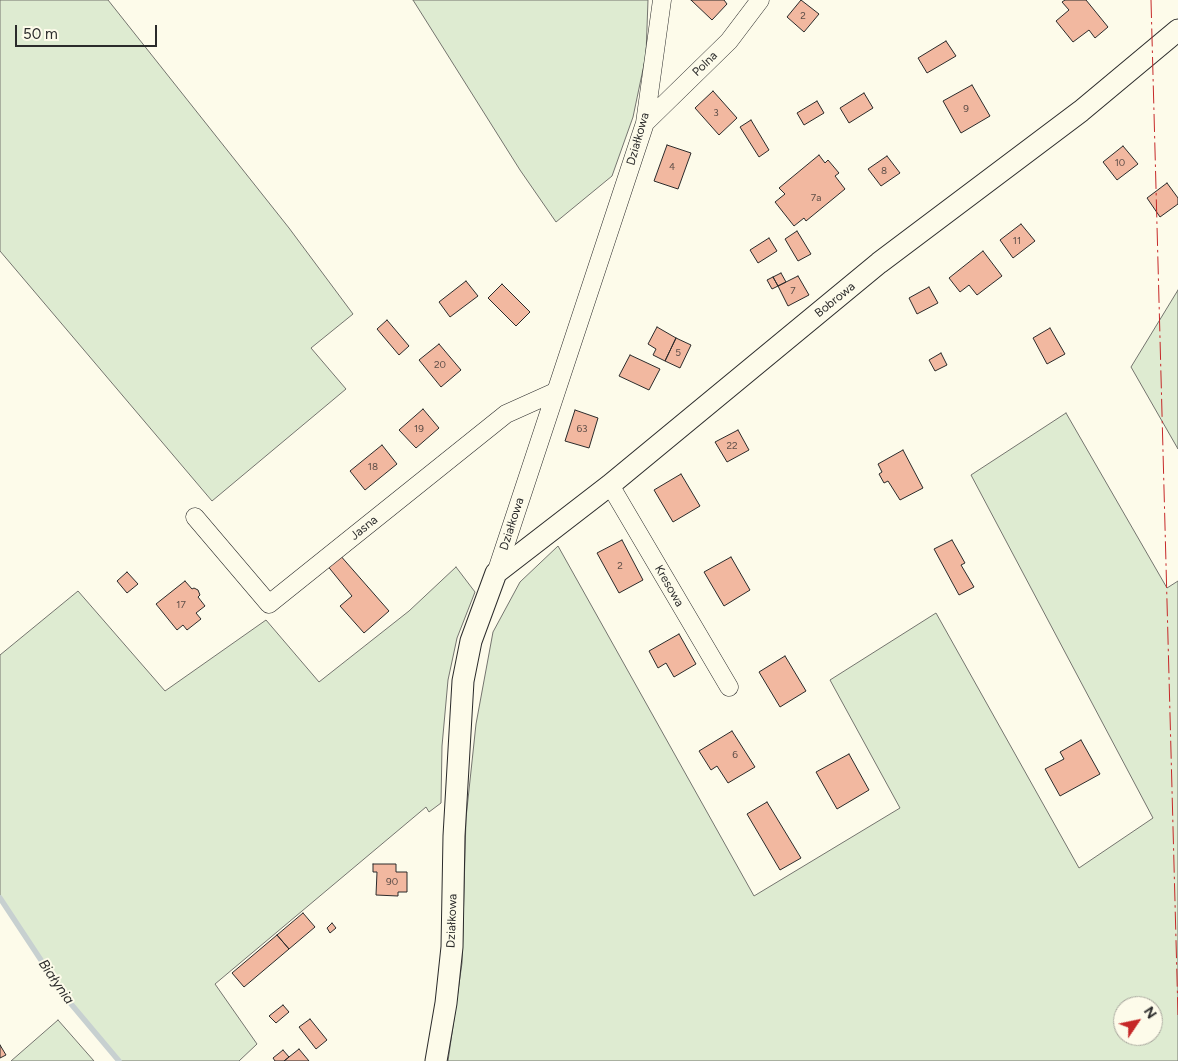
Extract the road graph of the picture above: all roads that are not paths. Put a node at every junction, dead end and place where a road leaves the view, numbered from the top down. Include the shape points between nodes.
1 (662, 0) edge
2 (760, 0) edge
3 (1178, 30) edge
4 (645, 123) junction
5 (554, 392) junction
6 (610, 485) junction
7 (195, 517) dead end
8 (496, 573) junction
9 (729, 688) dead end
10 (436, 1061) edge

1 - 4 street, Działkowa
2 - 4 street, Polna via 729,41
3 - 6 street, Bobrowa via 1081,111 879,264
4 - 5 street, Działkowa
5 - 7 street, Jasna via 506,414 269,604
5 - 8 street, Działkowa
6 - 8 street, Bobrowa
6 - 9 street, Kresowa
8 - 10 street, Działkowa via 471,641 463,681 454,836 452,947

